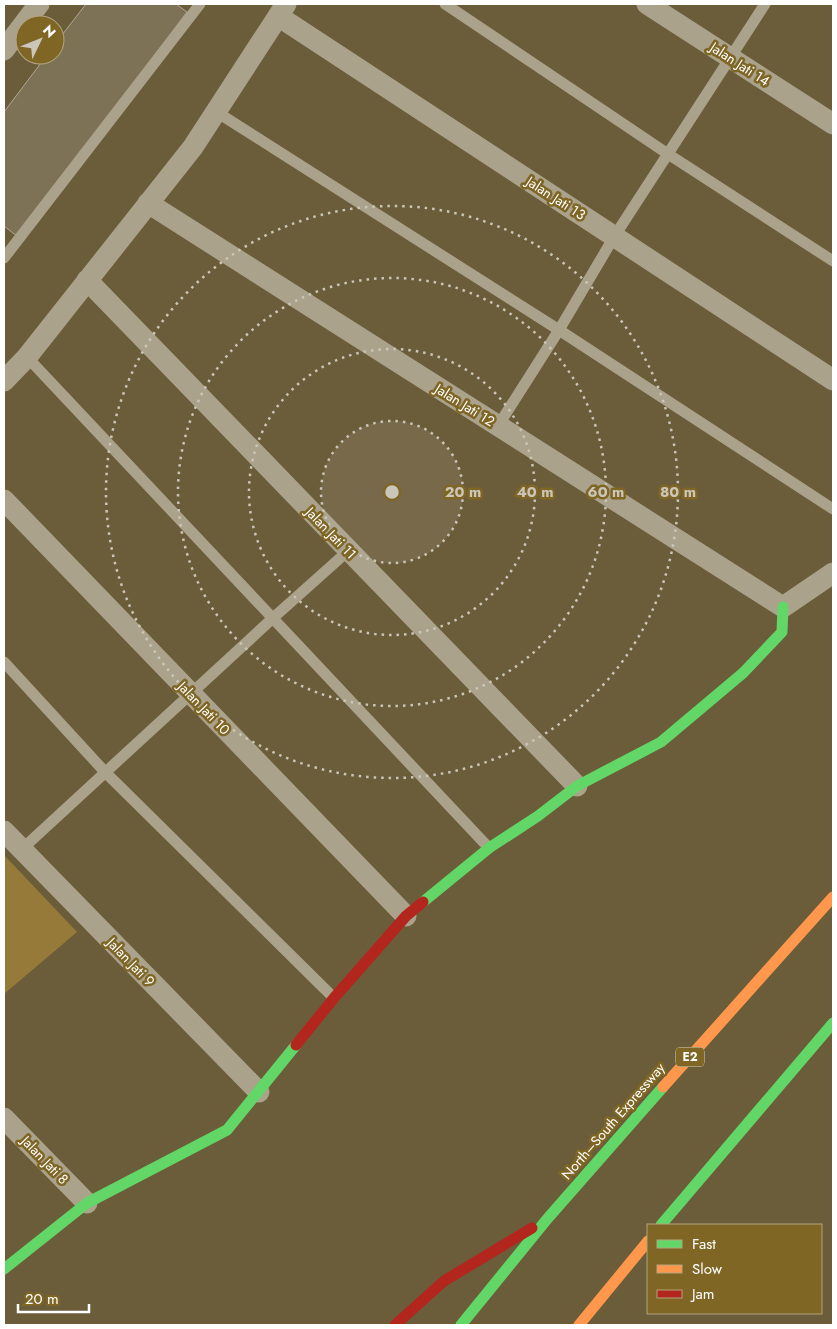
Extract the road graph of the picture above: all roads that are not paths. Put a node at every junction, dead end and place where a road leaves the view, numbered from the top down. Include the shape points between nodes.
1 (40, 4) edge
2 (200, 4) edge
3 (445, 4) edge
4 (647, 4) edge
5 (765, 4) edge
6 (282, 10) edge
7 (4, 50) edge
8 (730, 58) junction
9 (215, 112) junction
10 (833, 124) edge
11 (668, 154) junction
12 (148, 203) junction
13 (614, 237) junction
14 (4, 258) edge
15 (833, 261) edge
16 (87, 280) junction
17 (559, 330) junction
18 (27, 357) junction
19 (833, 380) edge
20 (4, 381) edge
21 (498, 426) junction
22 (4, 500) edge
23 (833, 509) edge
24 (348, 551) junction
25 (833, 573) edge
26 (783, 607) junction
27 (273, 618) junction
28 (4, 662) edge
29 (190, 694) junction
30 (105, 772) junction
31 (577, 786) junction
32 (4, 831) edge
33 (489, 848) junction
34 (21, 850) junction
35 (833, 897) edge
36 (406, 916) junction
37 (334, 998) junction
38 (833, 1024) edge
39 (259, 1092) junction
40 (4, 1118) edge
41 (87, 1203) junction
42 (548, 1218) junction
43 (662, 1224) edge
44 (647, 1242) edge
45 (4, 1250) edge
46 (13, 1260) junction
47 (4, 1269) edge
48 (395, 1325) edge
49 (460, 1325) edge
50 (578, 1325) edge

1 - 7 street
2 - 14 lane
3 - 11 lane
4 - 8 street, Jalan Jati 14
5 - 8 lane
6 - 9 street
6 - 13 street, Jalan Jati 13
8 - 10 street, Jalan Jati 14
8 - 11 lane
9 - 12 street via 193,147
9 - 17 lane
11 - 13 lane
11 - 15 lane
12 - 16 street
12 - 21 street, Jalan Jati 12
13 - 17 lane
13 - 19 street, Jalan Jati 13
16 - 18 street
16 - 24 street, Jalan Jati 11
17 - 21 lane
17 - 23 lane
18 - 20 street
18 - 27 lane
21 - 26 street, Jalan Jati 12
22 - 29 street, Jalan Jati 10
24 - 27 lane
24 - 31 street, Jalan Jati 11
25 - 26 street
26 - 31 main road via 782,632 743,673 661,742
27 - 29 lane
27 - 33 lane
28 - 30 lane
29 - 30 lane
29 - 36 street, Jalan Jati 10
30 - 34 lane
30 - 37 lane
31 - 33 main road
32 - 34 street, Jalan Jati 9
33 - 36 main road
34 - 39 street, Jalan Jati 9
35 - 42 main road, North–South Expressway / E2
36 - 37 main road
37 - 39 main road
38 - 43 main road
39 - 41 main road via 227,1130
40 - 41 street, Jalan Jati 8
41 - 46 main road
42 - 48 main road via 444,1281
42 - 49 main road, North–South Expressway / E2
44 - 50 main road
45 - 46 lane
46 - 47 main road

